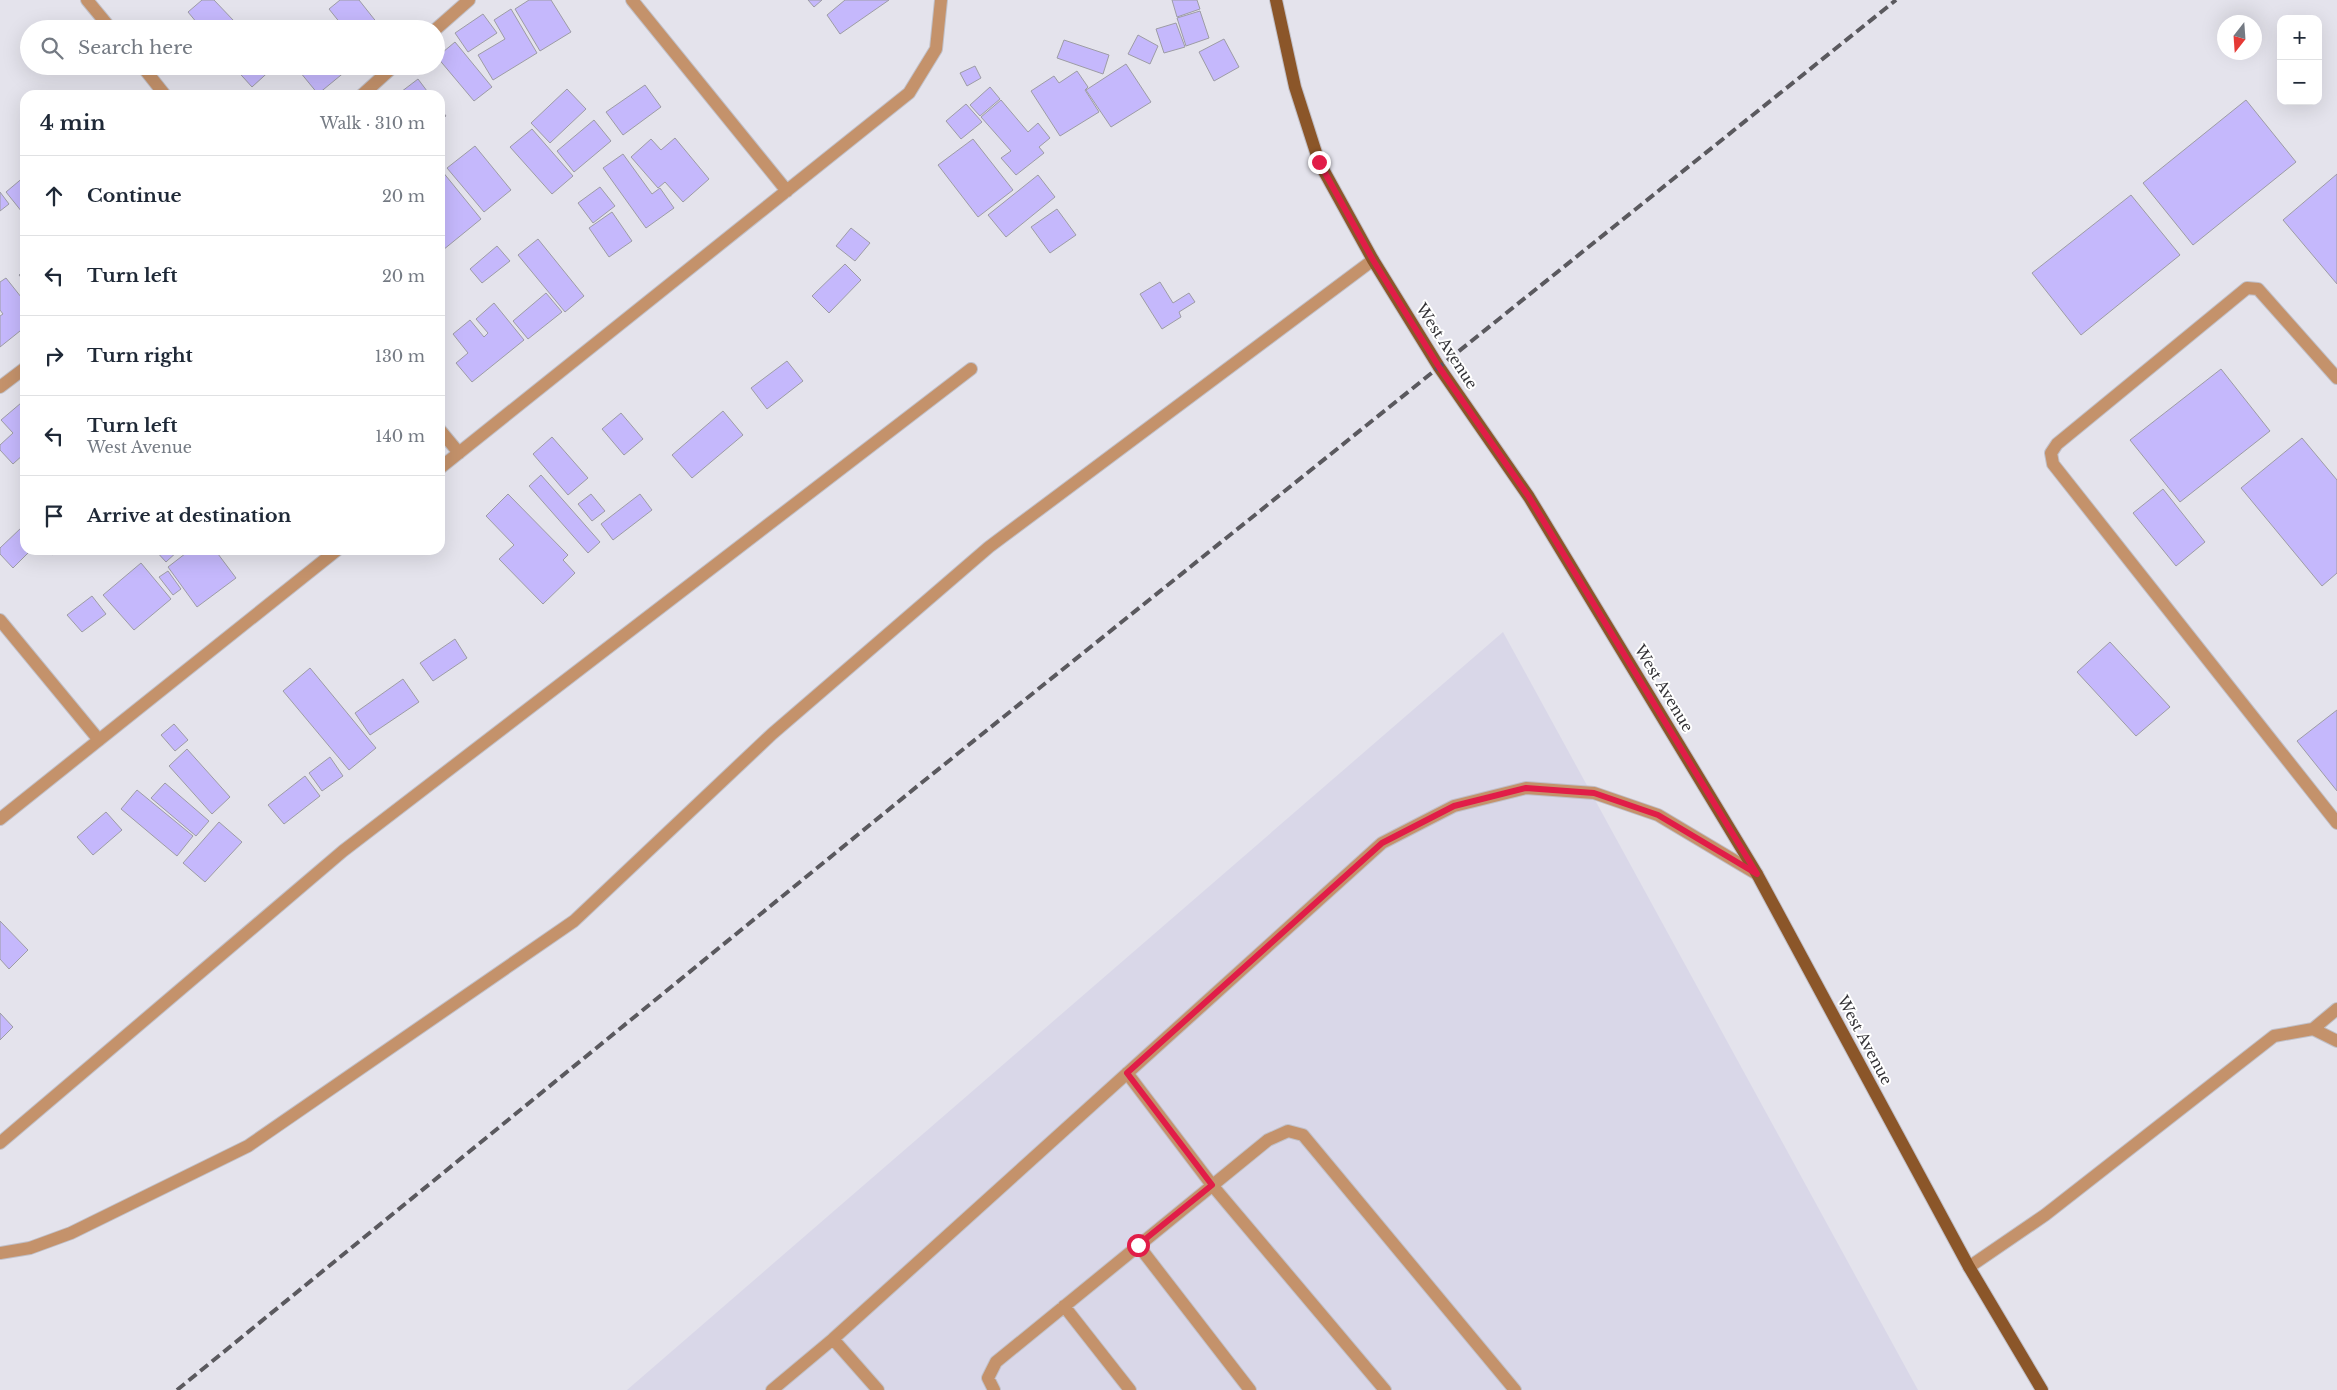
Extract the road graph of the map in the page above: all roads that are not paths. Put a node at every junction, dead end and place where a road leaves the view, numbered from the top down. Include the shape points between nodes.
1 (87, 0) edge
2 (469, 0) edge
3 (632, 0) edge
4 (940, 0) edge
5 (1276, 0) edge
6 (104, 20) edge
7 (445, 21) edge
8 (149, 75) edge
9 (384, 75) edge
10 (161, 90) edge
11 (368, 90) edge
12 (787, 191) junction
13 (1373, 260) junction
14 (971, 369) dead end
15 (20, 372) edge
16 (2337, 378) edge
17 (0, 387) edge
18 (445, 436) edge
19 (459, 453) junction
20 (445, 464) edge
21 (331, 555) edge
22 (0, 620) edge
23 (99, 740) junction
24 (0, 819) edge
25 (2337, 822) edge
26 (1757, 874) junction
27 (2337, 1010) edge
28 (2313, 1030) junction
29 (2337, 1041) edge
30 (1127, 1073) junction
31 (0, 1143) edge
32 (1212, 1185) junction
33 (1138, 1245) junction
34 (0, 1254) edge
35 (1969, 1267) junction
36 (1064, 1306) junction
37 (833, 1339) junction
38 (772, 1390) edge
39 (878, 1390) edge
40 (994, 1390) edge
41 (1130, 1390) edge
42 (1250, 1390) edge
43 (1385, 1390) edge
44 (1515, 1390) edge
45 (2042, 1390) edge

1 - 6 street
2 - 7 street
3 - 12 street
4 - 12 street via 936,49 909,93
5 - 13 main road, West Avenue via 1296,87 1319,162
8 - 10 street
9 - 11 street
12 - 19 street
13 - 26 main road, West Avenue via 1439,367 1529,497
13 - 34 street via 989,547 772,734 574,921 248,1146 71,1233 30,1248
14 - 31 street via 343,851
15 - 17 street
16 - 25 street via 2258,289 2247,288 2056,444 2051,453 2053,464
18 - 19 street
19 - 20 street
21 - 23 street
22 - 23 street
23 - 24 street
26 - 30 street via 1658,815 1594,793 1526,788 1454,806 1382,843
26 - 35 main road, West Avenue
27 - 28 street
28 - 29 street
28 - 35 street via 2274,1036 2045,1215
30 - 32 street
30 - 37 street
32 - 33 street
32 - 43 street
32 - 44 street via 1268,1140 1288,1131 1303,1135
33 - 36 street
33 - 42 street
35 - 45 main road, West Avenue
36 - 40 street via 996,1362 988,1378
36 - 41 street
37 - 38 street
37 - 39 street

